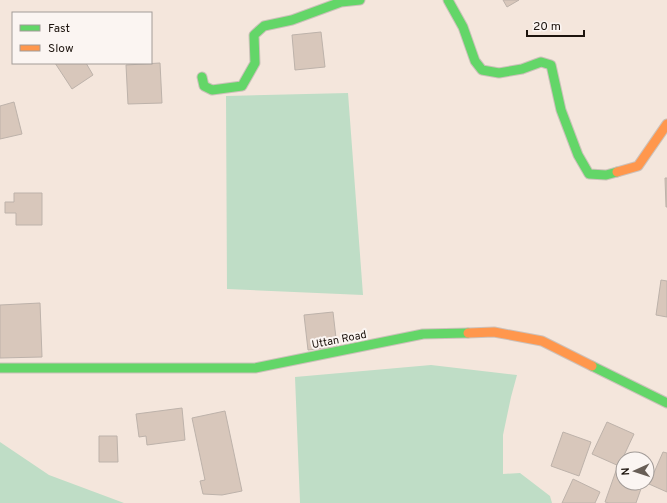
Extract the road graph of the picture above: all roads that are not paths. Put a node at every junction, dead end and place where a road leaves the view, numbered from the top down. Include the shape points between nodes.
1 (360, 0) edge
2 (448, 0) edge
3 (202, 77) dead end
4 (667, 124) edge
5 (0, 368) edge
6 (667, 403) edge

1 - 3 main road via 341,2 292,20 264,26 254,35 255,63 242,86 212,90 204,86
2 - 4 main road via 463,27 474,61 482,70 499,73 541,62 551,65 561,110 578,155 590,174 606,175 638,166
5 - 6 main road, Uttan Road via 255,368 423,334 494,332 542,340

